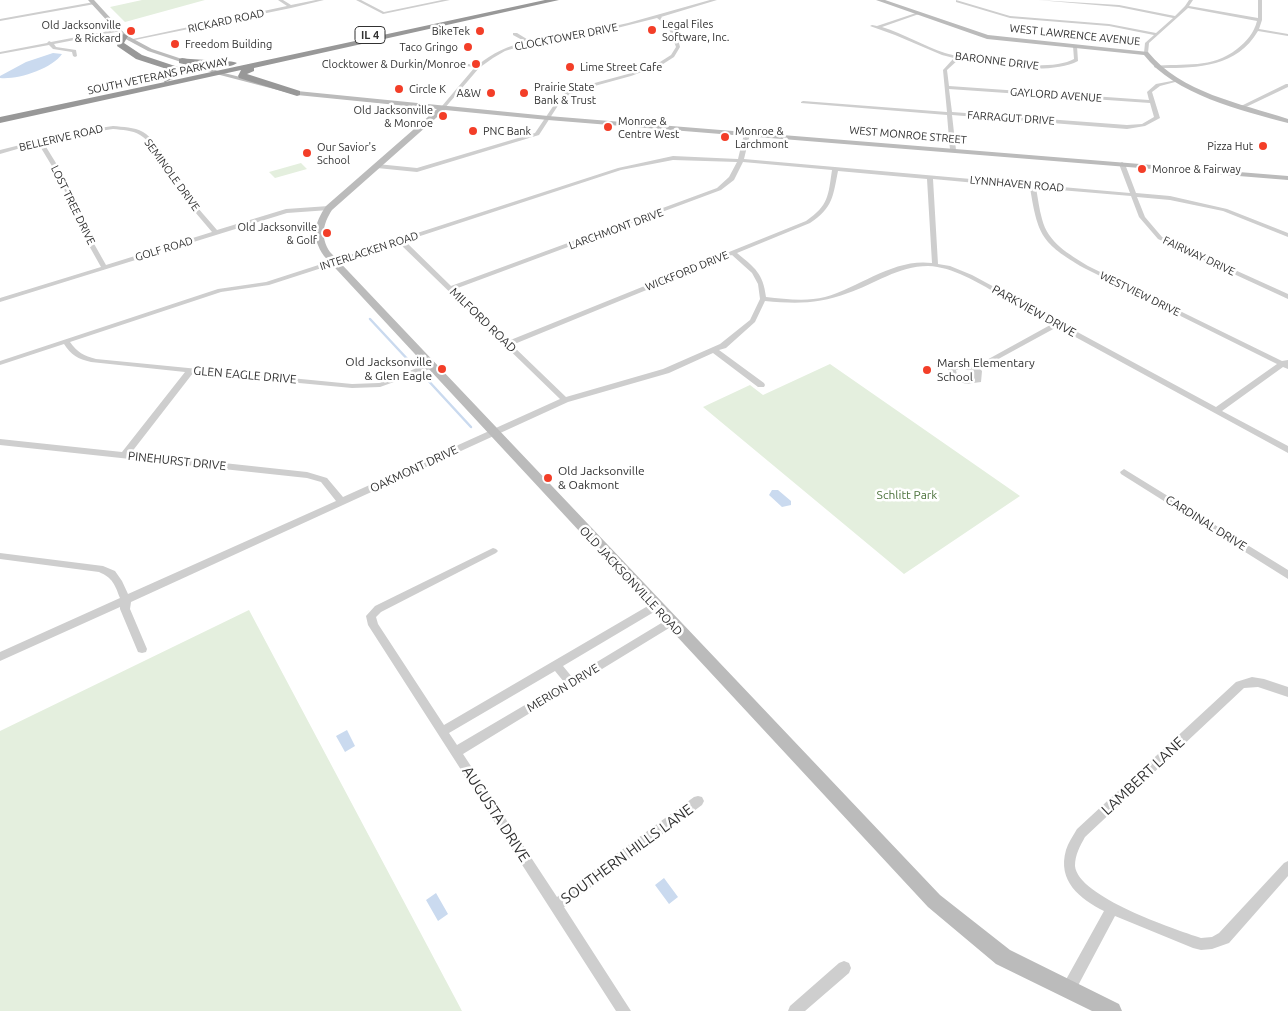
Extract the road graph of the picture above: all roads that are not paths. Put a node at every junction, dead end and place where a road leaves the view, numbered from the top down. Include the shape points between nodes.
1 (280, 0) edge
2 (322, 0) edge
3 (358, 0) edge
4 (448, 0) edge
5 (530, 0) edge
6 (555, 0) edge
7 (715, 0) edge
8 (879, 0) edge
9 (1040, 0) edge
10 (1191, 0) edge
11 (1260, 0) edge
12 (93, 1) edge
13 (960, 1) edge
14 (291, 7) junction
15 (1187, 7) junction
16 (383, 13) joint
17 (917, 14) junction
18 (658, 17) junction
19 (1176, 17) junction
20 (0, 20) edge
21 (1260, 20) junction
22 (427, 23) junction
23 (409, 27) junction
24 (1257, 30) junction
25 (515, 34) dead end
26 (1156, 34) junction
27 (125, 35) junction
28 (1288, 35) edge
29 (49, 42) junction
30 (529, 42) junction
31 (1075, 46) junction
32 (0, 53) edge
33 (1146, 53) junction
34 (75, 56) dead end
35 (957, 58) junction
36 (182, 61) junction
37 (426, 61) dead end
38 (261, 65) junction
39 (478, 66) junction
40 (1156, 67) junction
41 (198, 70) junction
42 (210, 73) junction
43 (224, 79) junction
44 (155, 81) junction
45 (1177, 81) junction
46 (1288, 85) edge
47 (947, 87) junction
48 (297, 93) junction
49 (803, 102) dead end
50 (1152, 102) junction
51 (1244, 106) junction
52 (442, 109) junction
53 (0, 113) edge
54 (949, 114) junction
55 (548, 118) junction
56 (0, 120) edge
57 (1288, 121) edge
58 (123, 127) joint
59 (747, 134) junction
60 (40, 142) junction
61 (953, 150) junction
62 (0, 152) edge
63 (740, 160) junction
64 (1122, 164) junction
65 (377, 166) junction
66 (835, 169) junction
67 (930, 177) junction
68 (1288, 178) edge
69 (1033, 186) junction
70 (1133, 194) junction
71 (329, 208) junction
72 (216, 233) junction
73 (1288, 235) edge
74 (401, 241) junction
75 (733, 253) junction
76 (333, 262) junction
77 (935, 264) junction
78 (105, 268) junction
79 (450, 289) junction
80 (1288, 297) edge
81 (763, 299) junction
82 (0, 300) edge
83 (1057, 324) junction
84 (66, 341) junction
85 (507, 344) junction
86 (714, 350) junction
87 (0, 363) edge
88 (1286, 363) edge
89 (430, 366) junction
90 (975, 369) dead end
91 (191, 370) junction
92 (761, 385) dead end
93 (565, 400) junction
94 (1216, 411) junction
95 (492, 433) junction
96 (0, 442) edge
97 (1288, 450) edge
98 (124, 456) junction
99 (1124, 472) dead end
100 (342, 502) junction
101 (493, 551) dead end
102 (0, 556) edge
103 (1288, 574) edge
104 (126, 600) junction
105 (656, 606) junction
106 (671, 622) junction
107 (142, 648) dead end
108 (0, 657) edge
109 (556, 665) junction
110 (571, 683) junction
111 (1288, 692) edge
112 (442, 732) junction
113 (456, 752) junction
114 (698, 801) dead end
115 (1288, 867) edge
116 (555, 906) junction
117 (1112, 910) junction
118 (844, 968) dead end
119 (1068, 990) junction
120 (624, 1011) edge
121 (795, 1011) edge
122 (1112, 1011) edge

1 - 14 street
2 - 14 street, RICKARD ROAD
3 - 16 street
4 - 16 street
5 - 22 highway, SOUTH VETERANS PARKWAY / IL 4
6 - 38 highway, SOUTH VETERANS PARKWAY / IL 4
7 - 18 street, CLOCKTOWER DRIVE
8 - 17 street, WEST LAWRENCE AVENUE
9 - 19 street via 1119,6
10 - 15 street
11 - 21 street
12 - 20 street
12 - 27 street
13 - 26 street via 1010,17 1109,25
14 - 27 street, RICKARD ROAD
15 - 19 street
15 - 21 street
17 - 31 street, WEST LAWRENCE AVENUE via 987,37
17 - 35 street, BARONNE DRIVE via 875,27
18 - 30 street, CLOCKTOWER DRIVE via 596,32
18 - 55 street via 668,22 673,32 678,47 673,56 660,64 576,90 560,100
19 - 26 street
21 - 24 street
22 - 23 highway, SOUTH VETERANS PARKWAY / IL 4
22 - 43 highway via 237,67
23 - 36 highway via 234,63
23 - 42 highway, SOUTH VETERANS PARKWAY / IL 4
24 - 28 street
24 - 40 street via 1248,43 1222,62
25 - 30 street
26 - 33 street via 1146,46
27 - 29 street, RICKARD ROAD
27 - 36 street
27 - 41 street via 126,43 141,55
27 - 44 highway via 120,44 129,52 178,70 174,76
29 - 32 street, RICKARD ROAD
29 - 34 street via 54,48 74,51
30 - 39 street, CLOCKTOWER DRIVE via 500,52
31 - 33 street, WEST LAWRENCE AVENUE
31 - 35 street, BARONNE DRIVE via 1075,62 1060,67
33 - 40 street, WEST LAWRENCE AVENUE
35 - 47 street via 945,70
36 - 41 street
37 - 39 street
38 - 43 highway, SOUTH VETERANS PARKWAY / IL 4
38 - 48 highway via 242,76
39 - 52 street, CLOCKTOWER DRIVE
40 - 45 street, WEST LAWRENCE AVENUE
41 - 42 highway, SOUTH VETERANS PARKWAY / IL 4
41 - 44 highway, SOUTH VETERANS PARKWAY / IL 4
41 - 56 highway via 187,78
42 - 43 highway, SOUTH VETERANS PARKWAY / IL 4
42 - 56 highway, SOUTH VETERANS PARKWAY / IL 4
43 - 48 street, WEST MONROE STREET
43 - 52 street, WEST MONROE STREET via 297,99
43 - 56 highway via 187,83
44 - 53 highway, SOUTH VETERANS PARKWAY / IL 4
45 - 50 street, FARRAGUT DRIVE via 1152,88 1148,94
45 - 51 street, WEST LAWRENCE AVENUE
46 - 51 street
47 - 50 street, GAYLORD AVENUE
47 - 54 street
48 - 52 street, WEST MONROE STREET
49 - 54 street, FARRAGUT DRIVE
50 - 54 street, FARRAGUT DRIVE via 1157,118 1143,126 1130,127
51 - 57 street, WEST LAWRENCE AVENUE
52 - 55 street, WEST MONROE STREET
52 - 65 street, OLD JACKSONVILLE ROAD
54 - 61 street
55 - 59 street, WEST MONROE STREET
55 - 65 street via 537,134 424,169 412,171
58 - 60 street, BELLERIVE ROAD via 90,130
58 - 72 street, SEMINOLE DRIVE via 142,134
59 - 61 street, WEST MONROE STREET
59 - 63 street, LARCHMONT DRIVE
60 - 62 street, BELLERIVE ROAD
60 - 78 street, LOST TREE DRIVE via 64,181 81,226
61 - 64 street, WEST MONROE STREET
63 - 66 street, LYNNHAVEN ROAD
63 - 74 street, INTERLACKEN ROAD via 686,158 638,164
63 - 79 street, LARCHMONT DRIVE via 730,182 712,193
64 - 68 street, WEST MONROE STREET
64 - 70 street, FAIRWAY DRIVE
65 - 71 street, OLD JACKSONVILLE ROAD
66 - 67 street, LYNNHAVEN ROAD
66 - 75 street, WICKFORD DRIVE via 832,195 818,216
67 - 69 street, LYNNHAVEN ROAD
67 - 77 street
69 - 70 street, LYNNHAVEN ROAD
69 - 88 street, WESTVIEW DRIVE via 1042,231 1064,254
70 - 73 street, LYNNHAVEN ROAD via 1206,204
70 - 80 street, FAIRWAY DRIVE via 1142,217 1160,238
71 - 72 street, GOLF ROAD via 286,211
71 - 76 street, OLD JACKSONVILLE ROAD via 320,223 318,238
72 - 78 street, GOLF ROAD
74 - 76 street, INTERLACKEN ROAD
74 - 79 street, MILFORD ROAD
75 - 81 street via 755,272 762,284
75 - 85 street, WICKFORD DRIVE
76 - 84 street, INTERLACKEN ROAD via 267,284 220,290
76 - 89 street, OLD JACKSONVILLE ROAD
77 - 81 street, PARKVIEW DRIVE via 897,268 827,298 800,302
77 - 83 street, PARKVIEW DRIVE via 970,276
78 - 82 street, GOLF ROAD
79 - 85 street, MILFORD ROAD
81 - 86 street, OAKMONT DRIVE via 753,321 733,339
83 - 90 street
83 - 94 street, PARKVIEW DRIVE
84 - 87 street, INTERLACKEN ROAD
84 - 91 street, GLEN EAGLE DRIVE via 80,358
85 - 93 street, MILFORD ROAD
86 - 92 street
86 - 93 street, OAKMONT DRIVE via 666,371
88 - 94 street
89 - 91 street, GLEN EAGLE DRIVE via 370,386
89 - 95 street, OLD JACKSONVILLE ROAD
91 - 98 street
93 - 95 street, OAKMONT DRIVE
94 - 97 street, PARKVIEW DRIVE
95 - 100 street, OAKMONT DRIVE
95 - 105 street, OLD JACKSONVILLE ROAD
96 - 98 street, PINEHURST DRIVE
98 - 100 street, PINEHURST DRIVE via 316,477 330,486
99 - 103 street, CARDINAL DRIVE
100 - 104 street, OAKMONT DRIVE
101 - 112 street, AUGUSTA DRIVE via 367,616
102 - 104 street via 100,569 112,574
104 - 107 street via 125,609
104 - 108 street, OAKMONT DRIVE
105 - 106 street, OLD JACKSONVILLE ROAD
105 - 109 street, MERION DRIVE
106 - 110 street, MERION DRIVE
106 - 119 street, OLD JACKSONVILLE ROAD via 940,906 1003,957
109 - 110 street
109 - 112 street, MERION DRIVE
110 - 113 street, MERION DRIVE
111 - 117 street, LAMBERT LANE via 1258,682 1248,681 1240,685 1081,833 1071,854 1074,881 1088,897
112 - 113 street, AUGUSTA DRIVE
113 - 116 street, AUGUSTA DRIVE
114 - 116 street, SOUTHERN HILLS LANE
115 - 117 street, LAMBERT LANE via 1236,927 1212,943 1201,944 1179,937
116 - 120 street, AUGUSTA DRIVE
117 - 119 street
118 - 121 street
119 - 122 street, OLD JACKSONVILLE ROAD

